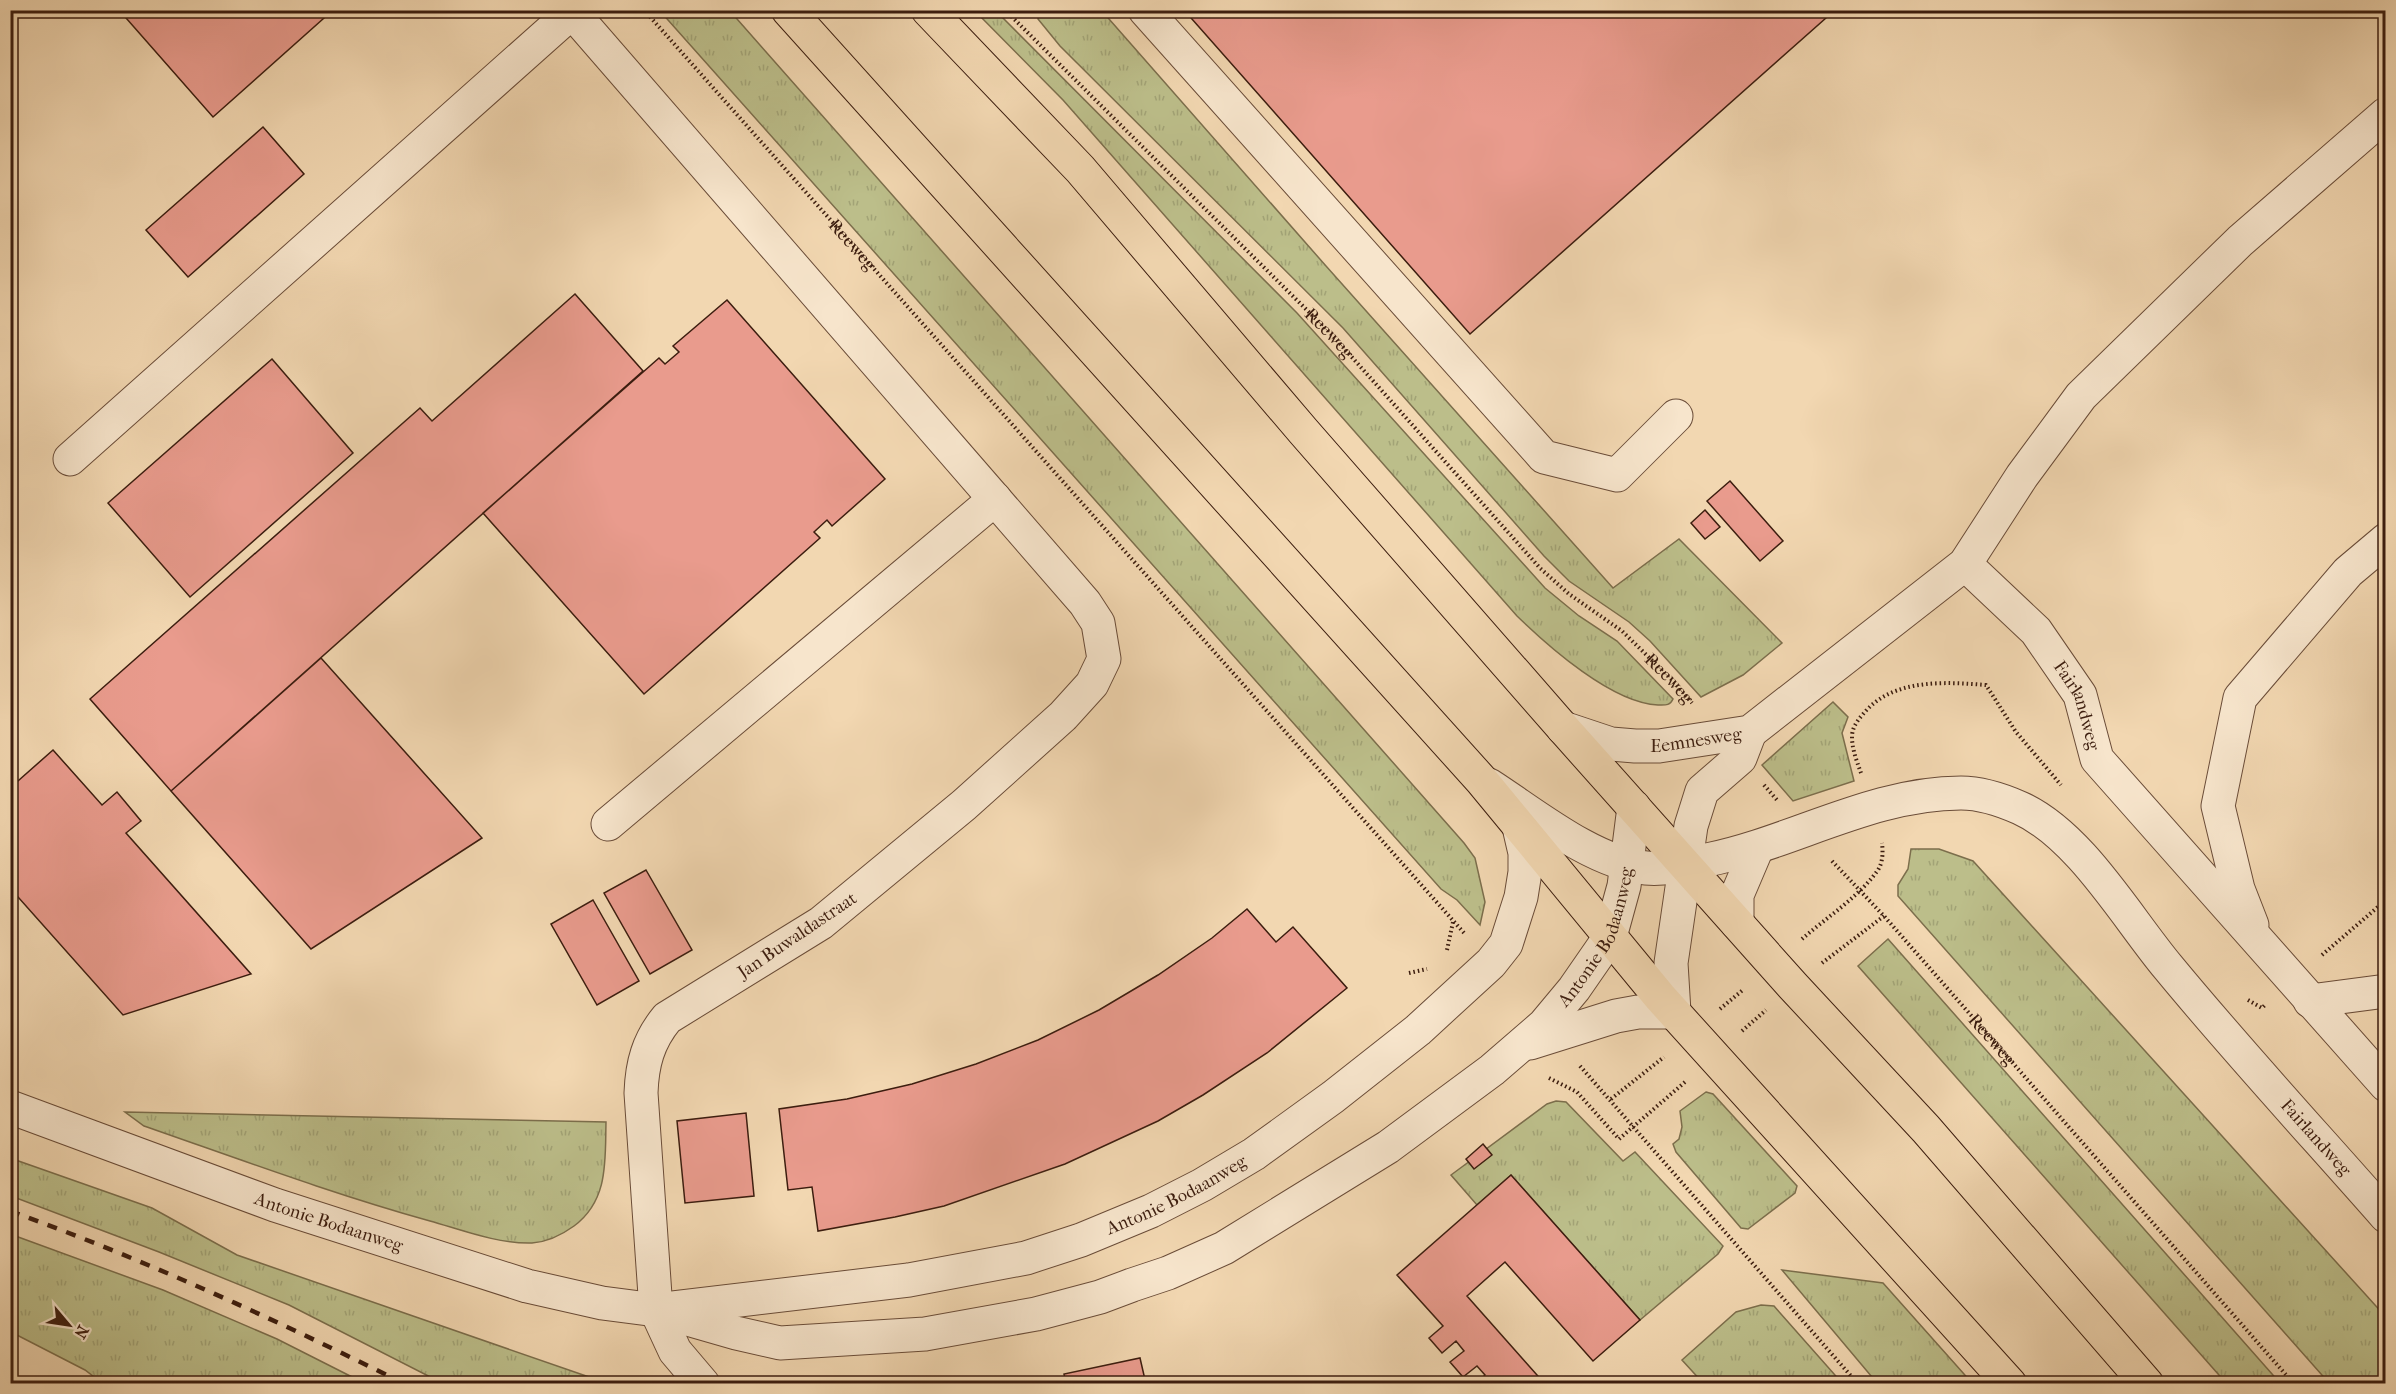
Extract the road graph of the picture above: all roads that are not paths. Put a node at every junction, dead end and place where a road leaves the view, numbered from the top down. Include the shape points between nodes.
1 (788, 10) edge
2 (928, 10) edge
3 (1144, 10) edge
4 (2385, 114) edge
5 (1676, 416) dead end
6 (70, 459) dead end
7 (995, 499) junction
8 (2385, 540) edge
9 (1965, 564) junction
10 (1563, 728) junction
11 (1737, 743) junction
12 (1482, 781) junction
13 (1634, 807) junction
14 (608, 824) dead end
15 (1519, 828) junction
16 (1757, 848) junction
17 (1628, 864) junction
18 (1685, 865) junction
19 (1737, 923) junction
20 (1610, 937) junction
21 (2259, 944) junction
22 (2385, 991) edge
23 (2310, 1000) junction
24 (1683, 1023) junction
25 (1518, 1047) junction
26 (2385, 1085) edge
27 (10, 1107) edge
28 (2385, 1216) edge
29 (656, 1310) junction
30 (703, 1383) edge
31 (2010, 1383) edge
32 (2147, 1383) edge

1 - 12 main road
2 - 10 main road via 1080,169
3 - 5 street via 1544,457 1617,475
4 - 9 street via 2240,241 2081,396 2022,476
6 - 7 street via 572,12
7 - 14 street
7 - 29 street, Jan Buwaldastraat via 1085,603 1098,623 1104,659 1092,684 1063,716 947,820 829,917 667,1018 658,1029 644,1059 641,1093
8 - 21 street via 2349,572 2240,698 2218,806 2238,889
9 - 11 street
9 - 21 street, Fairlandweg via 2036,631 2080,695 2097,759
10 - 11 street, Eemnesweg via 1611,744
10 - 13 main road
11 - 18 street, Eemnesweg via 1702,791
12 - 15 main road
12 - 17 street via 1593,852
13 - 17 street, Antonie Bodaanweg
13 - 18 main road
15 - 20 main road
15 - 29 street, Antonie Bodaanweg via 1525,872 1521,897 1506,944 1491,963 1408,1038 1333,1097 1254,1154 1202,1185 1101,1232 1026,1258 837,1290
16 - 18 street
16 - 19 street via 1737,895
16 - 28 street, Fairlandweg via 1873,808 1932,795 1963,793 1992,797 2023,810 2067,842 2088,865 2167,966
17 - 18 street via 1647,868
17 - 20 street, Antonie Bodaanweg
18 - 19 main road
18 - 24 street, Eemnesweg via 1671,963
19 - 32 main road via 1926,1129
20 - 24 main road
20 - 25 street, Antonie Bodaanweg via 1544,1025
21 - 23 street, Fairlandweg
22 - 23 street
23 - 26 street, Fairlandweg
24 - 25 street, Antonie Bodaanweg via 1627,1014
24 - 31 main road
25 - 29 street, Antonie Bodaanweg via 1388,1148 1276,1218 1224,1248 1100,1297 1036,1314 925,1334 780,1343
27 - 29 street, Antonie Bodaanweg via 275,1205 527,1286 602,1304
29 - 30 street via 675,1351

